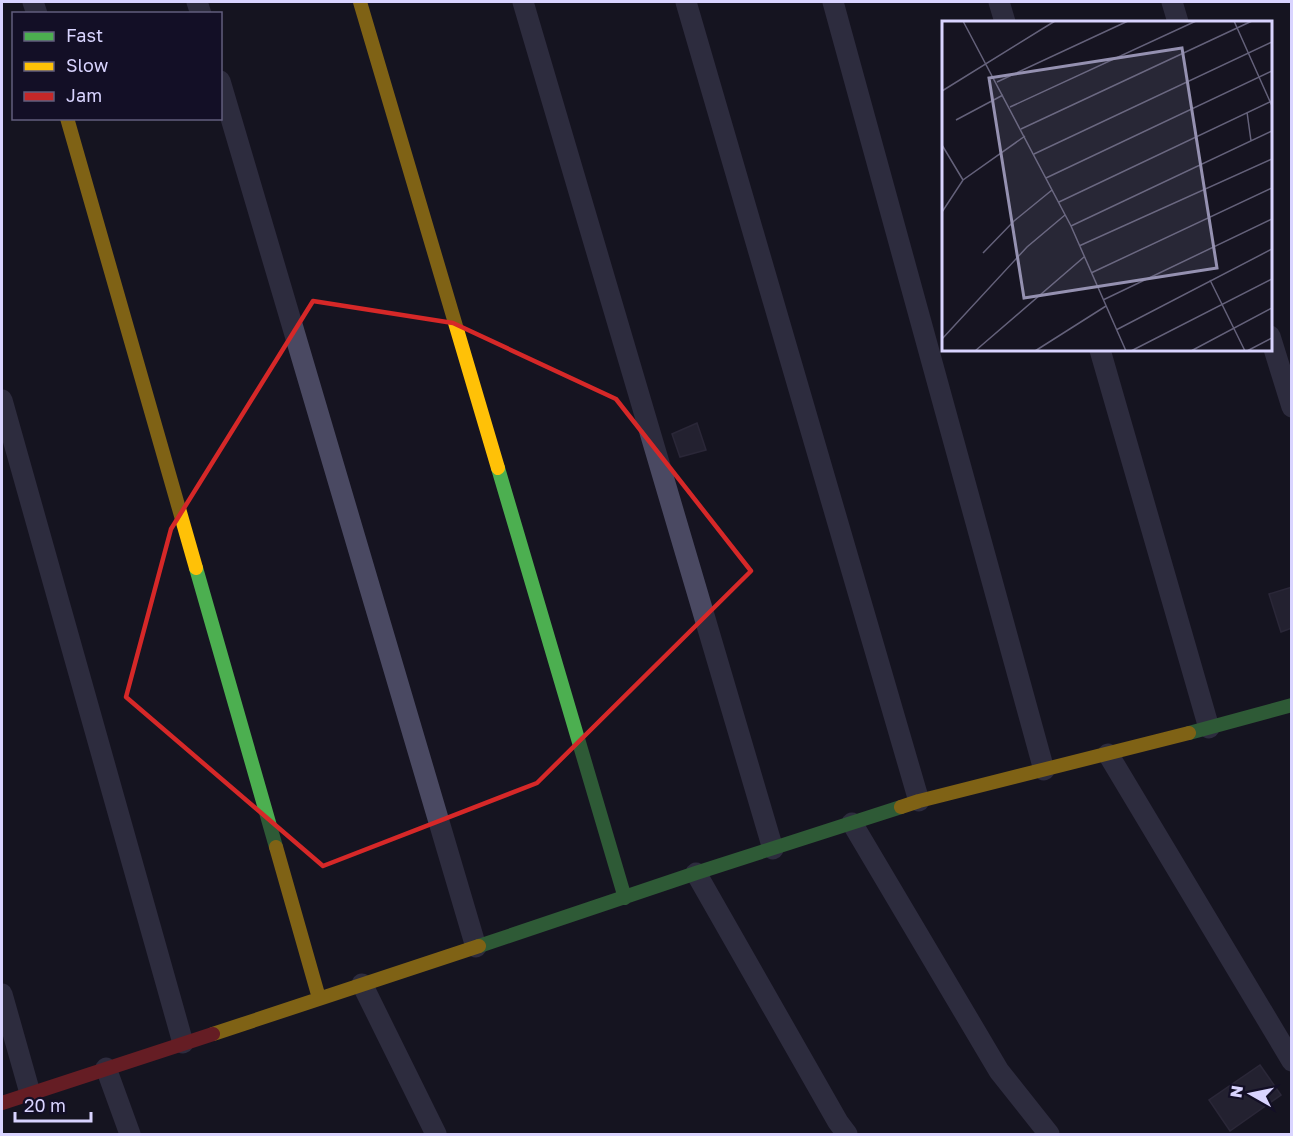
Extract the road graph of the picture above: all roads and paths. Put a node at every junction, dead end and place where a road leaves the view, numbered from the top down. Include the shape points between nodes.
1 (360, 2) edge
2 (523, 2) edge
3 (686, 2) edge
4 (833, 2) edge
5 (999, 2) edge
6 (1172, 2) edge
7 (1005, 21) edge
8 (1178, 21) edge
9 (222, 88) edge
10 (68, 120) edge
11 (1272, 342) edge
12 (1100, 351) edge
13 (2, 400) edge
14 (1292, 407) edge
15 (1292, 705) edge
16 (1209, 728) junction
17 (1108, 754) junction
18 (1044, 770) junction
19 (919, 801) junction
20 (852, 823) junction
21 (773, 849) junction
22 (696, 873) junction
23 (625, 898) junction
24 (476, 947) junction
25 (362, 984) junction
26 (2, 994) edge
27 (319, 998) junction
28 (183, 1043) junction
29 (1292, 1061) edge
30 (106, 1068) junction
31 (30, 1094) junction
32 (2, 1103) edge
33 (130, 1134) edge
34 (436, 1134) edge
35 (847, 1134) edge
36 (1049, 1134) edge

1 - 23 street
2 - 21 street
3 - 19 street
4 - 18 street
5 - 7 street
6 - 8 street
9 - 24 street
10 - 27 street
11 - 14 street
12 - 16 street
13 - 28 street
15 - 16 street
16 - 17 street
17 - 18 street
17 - 29 street
18 - 19 street
19 - 20 street
20 - 21 street
20 - 36 street via 999,1071
21 - 22 street
22 - 23 street
22 - 35 street
23 - 24 street
24 - 25 street
25 - 27 street
25 - 34 street
26 - 31 street
27 - 28 street
28 - 30 street
30 - 31 street
30 - 33 street
31 - 32 street

